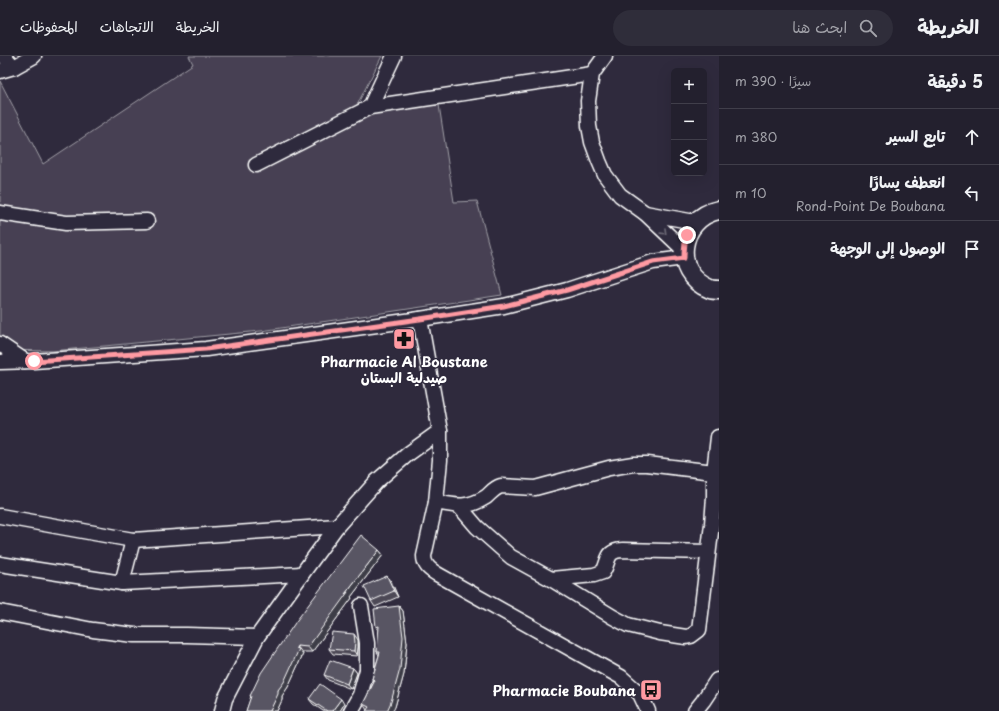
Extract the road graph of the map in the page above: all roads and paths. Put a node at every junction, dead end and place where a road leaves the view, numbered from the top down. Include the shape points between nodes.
1 (4, 56) edge
2 (34, 56) edge
3 (394, 56) edge
4 (605, 56) edge
5 (14, 67) junction
6 (0, 71) edge
7 (592, 74) junction
8 (370, 107) junction
9 (256, 165) dead end
10 (719, 210) edge
11 (0, 213) edge
12 (645, 213) junction
13 (147, 221) dead end
14 (695, 222) junction
15 (684, 254) junction
16 (719, 290) edge
17 (420, 319) junction
18 (0, 344) edge
19 (25, 361) junction
20 (0, 362) edge
21 (440, 430) junction
22 (718, 437) dead end
23 (714, 472) junction
24 (436, 502) junction
25 (459, 506) junction
26 (0, 516) edge
27 (338, 526) junction
28 (133, 540) junction
29 (708, 552) junction
30 (0, 564) edge
31 (302, 574) junction
32 (551, 579) junction
33 (122, 583) junction
34 (360, 606) dead end
35 (0, 612) edge
36 (258, 637) junction
37 (719, 682) edge
38 (222, 711) edge
39 (351, 711) edge
40 (648, 711) edge
41 (695, 711) edge

1 - 5 street
2 - 5 street
3 - 8 street
4 - 7 street
5 - 6 street
7 - 8 street
7 - 12 street via 588,126 594,148 605,175 620,195
8 - 9 street
10 - 14 main road via 705,214
11 - 13 street via 66,223
12 - 14 street
12 -> 15 street
14 - 15 main road via 684,242
15 - 16 main road via 689,271 698,282 710,289
15 - 17 street via 567,290 504,306
17 - 19 street via 206,349
17 - 21 street
18 - 19 street
19 - 20 street
21 - 24 street
21 - 27 street via 377,481
22 - 23 street
23 - 25 street via 633,464 535,488 497,487 483,498 469,505
23 - 29 street
24 - 25 street
24 - 40 street via 424,556 424,562 430,569 621,677 640,694
25 - 32 street via 477,527 511,557
26 - 28 street
27 - 28 street
27 - 31 street
28 - 33 street
29 - 32 street via 616,550 610,555 603,572
29 - 32 street via 699,630 686,637 628,625
30 - 33 street
31 - 33 street
31 - 36 street
34 - 39 street via 367,643 367,670 360,695
35 - 36 street via 93,630 134,635
36 - 38 street via 225,699
37 - 41 street via 716,680

